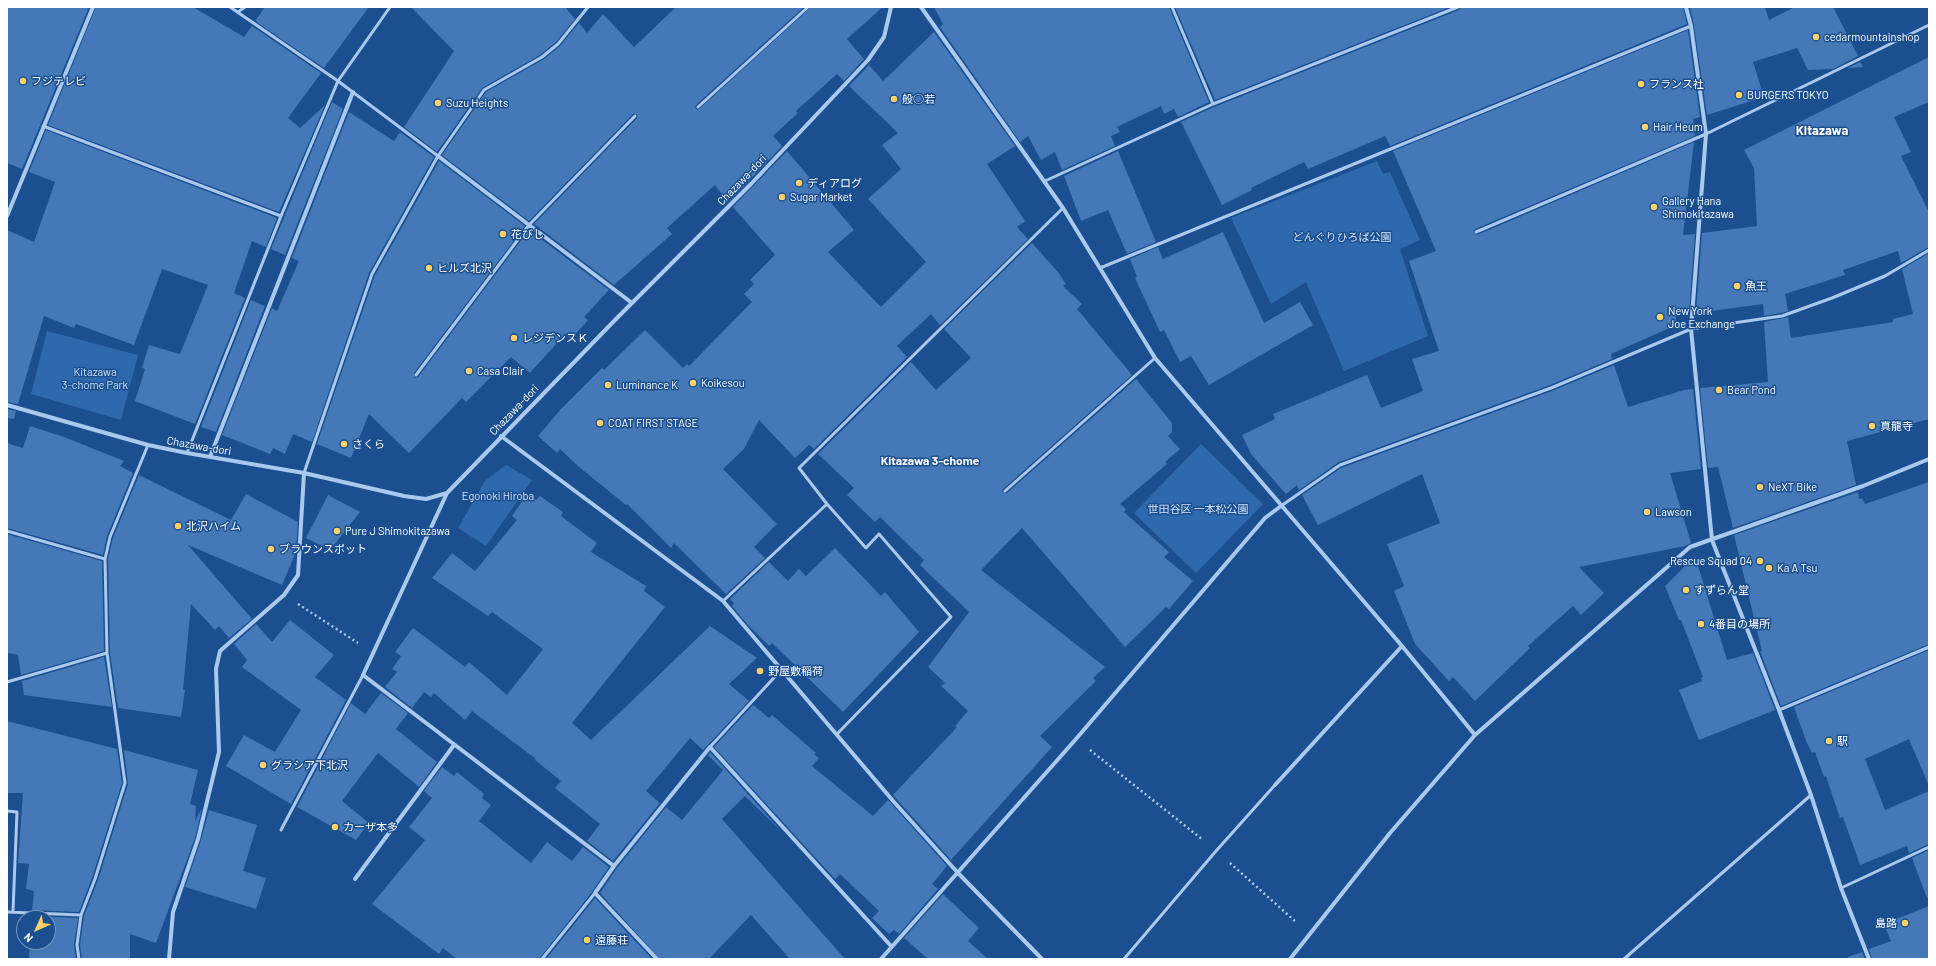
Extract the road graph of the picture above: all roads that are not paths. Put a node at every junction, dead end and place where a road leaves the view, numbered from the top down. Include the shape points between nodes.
1 (93, 7) edge
2 (230, 7) edge
3 (245, 7) edge
4 (390, 7) edge
5 (588, 7) edge
6 (808, 7) edge
7 (891, 7) edge
8 (921, 7) edge
9 (1172, 7) edge
10 (1458, 7) edge
11 (1686, 7) edge
12 (238, 12) junction
13 (1929, 25) edge
14 (1691, 26) junction
15 (338, 81) junction
16 (353, 92) junction
17 (1213, 104) junction
18 (698, 107) dead end
19 (636, 116) dead end
20 (43, 126) junction
21 (1706, 134) junction
22 (438, 156) junction
23 (1045, 182) junction
24 (1063, 208) junction
25 (7, 216) edge
26 (281, 216) junction
27 (529, 225) junction
28 (1476, 232) dead end
29 (1929, 250) edge
30 (1100, 268) junction
31 (632, 303) junction
32 (1691, 329) junction
33 (1155, 358) junction
34 (416, 375) dead end
35 (7, 405) edge
36 (501, 436) junction
37 (148, 445) junction
38 (187, 453) junction
39 (210, 457) junction
40 (1929, 459) edge
41 (304, 473) junction
42 (1005, 491) dead end
43 (447, 493) junction
44 (827, 504) junction
45 (1281, 506) junction
46 (7, 531) edge
47 (1712, 540) junction
48 (105, 559) junction
49 (723, 601) junction
50 (1402, 646) junction
51 (1929, 647) edge
52 (107, 652) junction
53 (782, 669) junction
54 (363, 675) junction
55 (7, 682) edge
56 (1779, 710) junction
57 (837, 734) junction
58 (1475, 735) junction
59 (454, 745) junction
60 (710, 747) junction
61 (1275, 785) joint
62 (1810, 795) junction
63 (7, 811) edge
64 (281, 830) dead end
65 (1929, 847) edge
66 (614, 866) junction
67 (958, 873) junction
68 (355, 879) dead end
69 (1841, 888) junction
70 (595, 892) junction
71 (13, 911) junction
72 (7, 912) edge
73 (82, 915) junction
74 (892, 946) junction
75 (79, 959) edge
76 (169, 959) edge
77 (542, 959) edge
78 (657, 959) edge
79 (881, 959) edge
80 (1042, 959) edge
81 (1124, 959) edge
82 (1290, 959) edge
83 (1624, 959) edge
84 (1869, 959) edge

1 - 20 street
2 - 12 lane
3 - 12 lane
4 - 15 lane
5 - 22 lane via 558,44 542,57 484,90
6 - 18 lane
7 - 31 street, Chazawa-dori via 884,37 868,60 751,184
8 - 23 street
9 - 17 lane
10 - 17 lane
11 - 14 street
12 - 15 lane
13 - 21 lane
14 - 21 street
14 - 30 lane
15 - 16 lane
15 - 26 lane
16 - 22 lane
16 - 39 street
17 - 23 lane
19 - 27 lane
20 - 25 street
20 - 26 lane
21 - 28 lane
21 - 32 street
22 - 27 street
22 - 41 lane via 372,274
23 - 24 street
24 - 30 street
24 - 44 lane via 799,468
26 - 38 lane
27 - 31 street
27 - 34 lane
29 - 32 lane via 1885,276 1782,316
30 - 33 street
31 - 36 street, Chazawa-dori
32 - 45 lane via 1551,388 1340,465
32 - 47 street
33 - 42 lane
33 - 45 street
35 - 37 street, Chazawa-dori
36 - 43 street, Chazawa-dori
36 - 49 street
37 - 38 street, Chazawa-dori
37 - 48 lane via 110,537
38 - 39 street, Chazawa-dori
39 - 41 street, Chazawa-dori
40 - 47 street via 1863,486
41 - 43 street, Chazawa-dori via 404,496 426,499
41 - 76 street via 298,575 284,595 220,651 216,669 219,752 198,839 173,912
43 - 54 street
44 - 49 lane
44 - 57 lane via 866,548 879,534 951,617
45 - 50 street
45 - 67 street via 1265,518
46 - 48 lane
47 - 56 street
47 - 58 street via 1690,547
48 - 52 lane
49 - 53 street
50 - 58 street
50 - 61 street
51 - 56 lane
52 - 55 lane
52 - 73 lane via 125,783
53 - 57 street
53 - 60 lane
54 - 59 street
54 - 64 lane
56 - 62 street
57 - 67 street
58 - 82 street via 1390,833
59 - 66 street
59 - 68 street
60 - 66 street
60 - 74 street
61 - 81 lane
62 - 69 street
62 - 83 lane
63 - 71 lane via 17,812
65 - 69 lane
66 - 70 street
67 - 74 street
67 - 80 street
69 - 84 street
70 - 77 lane
70 - 78 street
71 - 72 lane
71 - 73 lane
73 - 75 lane via 77,945
74 - 79 street

